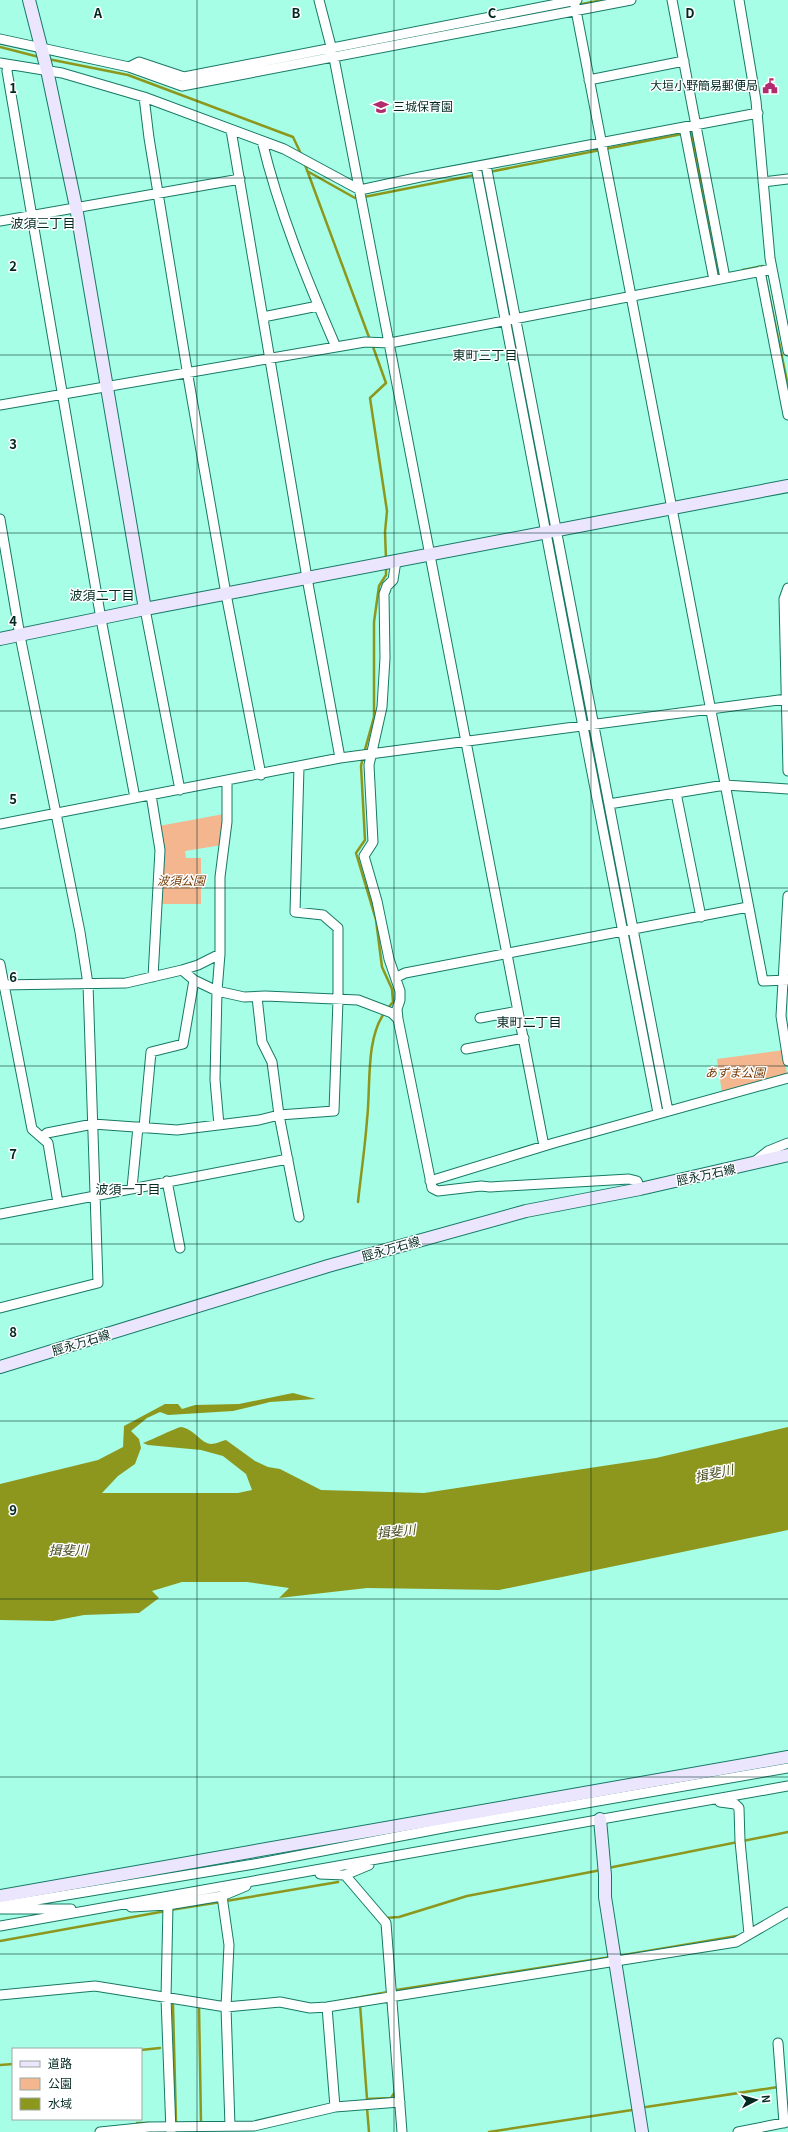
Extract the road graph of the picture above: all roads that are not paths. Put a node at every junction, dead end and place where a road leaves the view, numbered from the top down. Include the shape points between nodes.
1 (29, 0) edge
2 (320, 0) edge
3 (575, 0) edge
4 (631, 0) edge
5 (672, 0) edge
6 (739, 0) edge
7 (576, 11) junction
8 (0, 39) edge
9 (40, 47) junction
10 (332, 47) junction
11 (334, 58) junction
12 (684, 61) junction
13 (4, 64) edge
14 (129, 67) junction
15 (47, 70) junction
16 (589, 80) junction
17 (144, 97) junction
18 (758, 113) junction
19 (696, 124) junction
20 (684, 127) junction
21 (231, 130) junction
22 (262, 141) junction
23 (601, 142) junction
24 (486, 165) junction
25 (476, 166) junction
26 (240, 179) junction
27 (788, 179) edge
28 (764, 182) junction
29 (360, 190) junction
30 (158, 194) junction
31 (76, 207) junction
32 (31, 215) junction
33 (0, 221) edge
34 (772, 269) junction
35 (760, 271) junction
36 (725, 278) junction
37 (714, 280) junction
38 (630, 296) junction
39 (318, 306) junction
40 (262, 317) junction
41 (516, 318) junction
42 (505, 320) junction
43 (390, 343) junction
44 (787, 345) edge
45 (336, 347) junction
46 (270, 359) junction
47 (189, 373) junction
48 (107, 388) junction
49 (63, 395) junction
50 (0, 405) edge
51 (788, 415) edge
52 (788, 486) edge
53 (672, 509) junction
54 (0, 519) edge
55 (550, 532) junction
56 (430, 554) junction
57 (396, 561) junction
58 (307, 578) junction
59 (788, 588) edge
60 (226, 594) junction
61 (145, 609) junction
62 (100, 619) junction
63 (20, 636) junction
64 (0, 639) edge
65 (786, 699) junction
66 (711, 709) junction
67 (594, 724) junction
68 (583, 725) junction
69 (467, 742) junction
70 (371, 754) junction
71 (340, 758) junction
72 (299, 767) junction
73 (788, 771) edge
74 (261, 775) junction
75 (227, 781) junction
76 (725, 785) junction
77 (788, 789) edge
78 (180, 790) junction
79 (676, 793) junction
80 (151, 795) junction
81 (135, 798) junction
82 (609, 804) junction
83 (54, 813) junction
84 (0, 824) edge
85 (788, 896) edge
86 (748, 907) junction
87 (701, 917) junction
88 (633, 930) junction
89 (623, 932) junction
90 (220, 954) junction
91 (508, 955) junction
92 (0, 964) edge
93 (182, 970) junction
94 (153, 977) junction
95 (397, 977) junction
96 (194, 980) junction
97 (785, 980) edge
98 (88, 984) junction
99 (2, 985) edge
100 (217, 991) junction
101 (257, 997) junction
102 (338, 1000) junction
103 (518, 1011) junction
104 (480, 1018) dead end
105 (398, 1019) junction
106 (524, 1038) junction
107 (466, 1049) dead end
108 (788, 1061) edge
109 (788, 1078) edge
110 (668, 1111) junction
111 (658, 1113) junction
112 (279, 1115) junction
113 (93, 1124) junction
114 (219, 1125) junction
115 (141, 1127) junction
116 (42, 1138) junction
117 (788, 1143) edge
118 (544, 1146) junction
119 (788, 1155) edge
120 (288, 1159) junction
121 (750, 1165) junction
122 (430, 1181) junction
123 (167, 1182) junction
124 (132, 1188) junction
125 (640, 1189) junction
126 (94, 1196) junction
127 (58, 1202) junction
128 (0, 1214) edge
129 (299, 1217) dead end
130 (180, 1248) dead end
131 (0, 1308) edge
132 (0, 1367) edge
133 (788, 1757) edge
134 (788, 1768) edge
135 (788, 1786) edge
136 (720, 1799) junction
137 (600, 1819) junction
138 (384, 1859) junction
139 (303, 1873) junction
140 (345, 1875) junction
141 (260, 1880) junction
142 (0, 1896) edge
143 (222, 1896) junction
144 (168, 1905) junction
145 (0, 1907) edge
146 (102, 1908) junction
147 (788, 1912) edge
148 (0, 1926) edge
149 (749, 1934) junction
150 (615, 1960) junction
151 (392, 1995) junction
152 (0, 1996) edge
153 (166, 1998) junction
154 (226, 2007) junction
155 (327, 2007) junction
156 (778, 2043) dead end
157 (400, 2102) junction
158 (334, 2107) junction
159 (786, 2122) edge
160 (230, 2126) junction
161 (171, 2129) edge
162 (100, 2132) edge
163 (402, 2132) edge
164 (642, 2132) edge
165 (738, 2132) edge

1 - 9 street
2 - 10 street
3 - 7 street
3 - 10 street
4 - 7 street
5 - 12 street
6 - 18 street
7 - 11 street
7 - 16 street
8 - 9 street
9 - 14 street
9 - 15 street
10 - 11 street
10 - 14 street via 184,77 139,62
11 - 14 street via 182,86
11 - 29 street
12 - 16 street
12 - 19 street
13 - 15 street
13 - 32 street
15 - 17 street
15 - 31 street
16 - 23 street
17 - 21 street
17 - 30 street
18 - 19 street
18 - 28 street
19 - 20 street
19 - 36 street
20 - 23 street
20 - 37 street
21 - 22 street
21 - 26 street
22 - 29 street via 284,149
22 - 39 street via 286,226
23 - 24 street
23 - 38 street
24 - 25 street
24 - 41 street
25 - 29 street
25 - 42 street
26 - 30 street
26 - 40 street
27 - 28 street
28 - 34 street
29 - 43 street
30 - 31 street
30 - 47 street
31 - 32 street
31 - 48 street
32 - 33 street
32 - 49 street
34 - 35 street
34 - 44 street
35 - 36 street
35 - 51 street
36 - 37 street
37 - 38 street
38 - 41 street
38 - 53 street
39 - 40 street
39 - 45 street
40 - 46 street
41 - 42 street
41 - 55 street
42 - 43 street
42 - 55 street
43 - 45 street via 365,342
43 - 56 street
45 - 46 street
46 - 47 street
46 - 58 street
47 - 48 street
47 - 60 street
48 - 49 street
48 - 61 street
49 - 50 street
49 - 62 street
52 - 53 street
53 - 55 street
53 - 66 street
54 - 63 street
55 - 56 street
55 - 67 street
55 - 68 street
56 - 57 street
56 - 69 street
57 - 58 street
57 - 70 street via 393,580 386,586 384,594 386,658 382,707
58 - 60 street
58 - 71 street
59 - 65 street via 784,599
60 - 61 street
60 - 74 street
61 - 62 street
61 - 78 street
62 - 63 street
62 - 81 street
63 - 64 street
63 - 83 street
65 - 66 street
65 - 73 street
66 - 67 street
66 - 76 street
67 - 68 street
67 - 82 street
68 - 69 street
68 - 89 street
69 - 70 street
69 - 91 street
70 - 71 street
70 - 95 street via 369,764 373,842 364,856 389,958
71 - 72 street
72 - 74 street
72 - 102 street via 295,912 323,915 338,928
74 - 75 street
75 - 78 street
75 - 90 street via 227,822 220,877
76 - 77 street
76 - 79 street
76 - 86 street
78 - 80 street
79 - 82 street
79 - 87 street
80 - 81 street
80 - 94 street via 160,850
81 - 83 street
82 - 88 street
83 - 84 street
83 - 98 street via 80,932
85 - 97 street
86 - 87 street
86 - 97 street via 763,981
87 - 88 street
88 - 89 street
88 - 110 street
89 - 91 street
89 - 111 street
90 - 93 street
90 - 100 street
91 - 95 street via 405,973
91 - 103 street
92 - 99 street
93 - 94 street
93 - 96 street
94 - 98 street via 126,983
95 - 105 street via 400,1000 397,1009
96 - 100 street
96 - 115 street via 183,1044 151,1052
97 - 108 street via 781,1016
98 - 99 street
98 - 113 street
99 - 116 street via 32,1129
100 - 101 street
100 - 114 street via 215,1080
101 - 102 street
101 - 112 street via 262,1042 272,1062
102 - 105 street via 358,1000 392,1013
102 - 112 street via 334,1111
103 - 104 street
103 - 106 street
105 - 122 street
106 - 107 street
106 - 118 street
109 - 110 street
110 - 111 street
111 - 118 street
112 - 114 street
112 - 120 street
113 - 115 street
113 - 116 street via 47,1132
113 - 126 street
114 - 115 street via 177,1130
115 - 124 street
116 - 127 street via 48,1144
117 - 121 street via 768,1151
118 - 122 street
119 - 121 street, 脛永万石線
120 - 123 street
120 - 129 street
121 - 125 street, 脛永万石線
122 - 125 street via 432,1188 438,1191 481,1186 490,1188 629,1179 637,1181
123 - 124 street
123 - 130 street
124 - 126 street
125 - 132 street, 脛永万石線 via 526,1211 389,1249
126 - 127 street
126 - 131 street via 98,1283
127 - 128 street
133 - 142 street
134 - 145 street
135 - 136 street
136 - 137 street
136 - 149 street via 720,1802 735,1804 739,1808
137 - 138 street
137 - 150 street via 605,1897
138 - 139 street
138 - 140 street
139 - 140 street
139 - 141 street
140 - 151 street via 386,1923
141 - 143 street
141 - 146 street
143 - 144 street
143 - 154 street via 229,1945
144 - 146 street
144 - 153 street
145 - 146 street via 16,1910
146 - 148 street
147 - 149 street
149 - 150 street via 736,1942
150 - 151 street
150 - 164 street
151 - 155 street
151 - 157 street
152 - 153 street via 95,1986
153 - 154 street
153 - 161 street
154 - 155 street via 280,2002 310,2008
154 - 160 street
155 - 158 street
156 - 159 street
157 - 158 street
157 - 163 street
158 - 160 street via 254,2126
159 - 165 street
160 - 161 street
161 - 162 street

